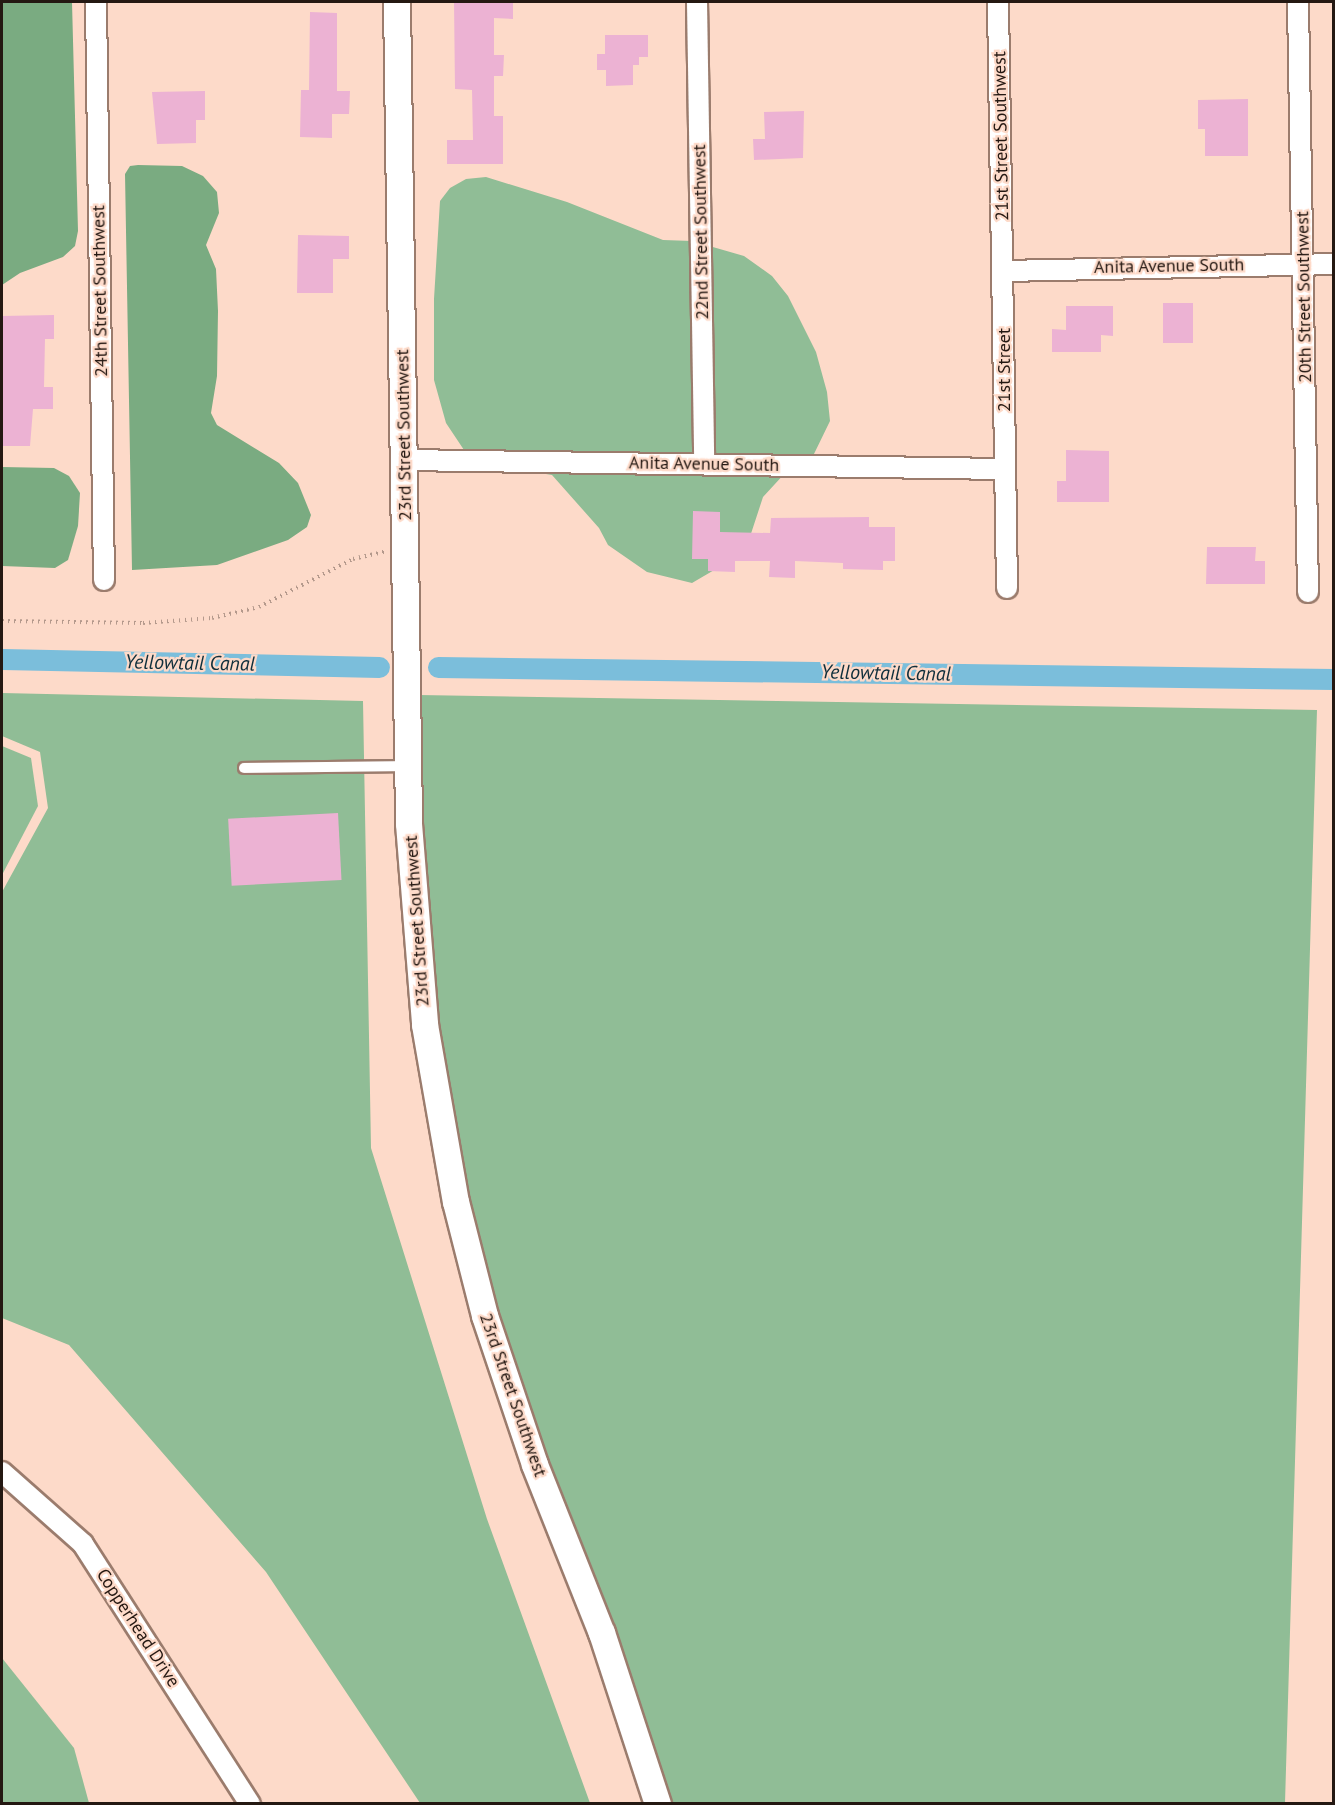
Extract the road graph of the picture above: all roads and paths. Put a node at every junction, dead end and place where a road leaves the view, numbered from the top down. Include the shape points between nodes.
1 (96, 2) edge
2 (397, 2) edge
3 (697, 2) edge
4 (998, 2) edge
5 (1298, 2) edge
6 (1304, 264) junction
7 (1334, 264) edge
8 (1004, 271) junction
9 (404, 460) junction
10 (704, 464) junction
11 (1004, 469) junction
12 (406, 548) junction
13 (104, 580) dead end
14 (1007, 588) dead end
15 (1308, 592) dead end
16 (2, 621) edge
17 (408, 766) junction
18 (244, 768) dead end
19 (2, 1472) edge
20 (250, 1803) edge
21 (658, 1803) edge

1 - 13 street, 24th Street Southwest
2 - 9 street, 23rd Street Southwest
3 - 10 street, 22nd Street Southwest
4 - 8 street, 21st Street Southwest
5 - 6 street, 20th Street Southwest
6 - 7 street, Anita Avenue South
6 - 8 street, Anita Avenue South
6 - 15 street, 20th Street Southwest
8 - 11 street, 21st Street
9 - 10 street, Anita Avenue South
9 - 12 street, 23rd Street Southwest
10 - 11 street, Anita Avenue South
11 - 14 street
12 - 16 path via 353,559 259,607 212,618 143,623
12 - 17 street, 23rd Street Southwest
17 - 18 lane
17 - 21 street, 23rd Street Southwest via 413,898 424,1025 439,1119 469,1256 507,1386 602,1633
19 - 20 street, Copperhead Drive via 83,1544

